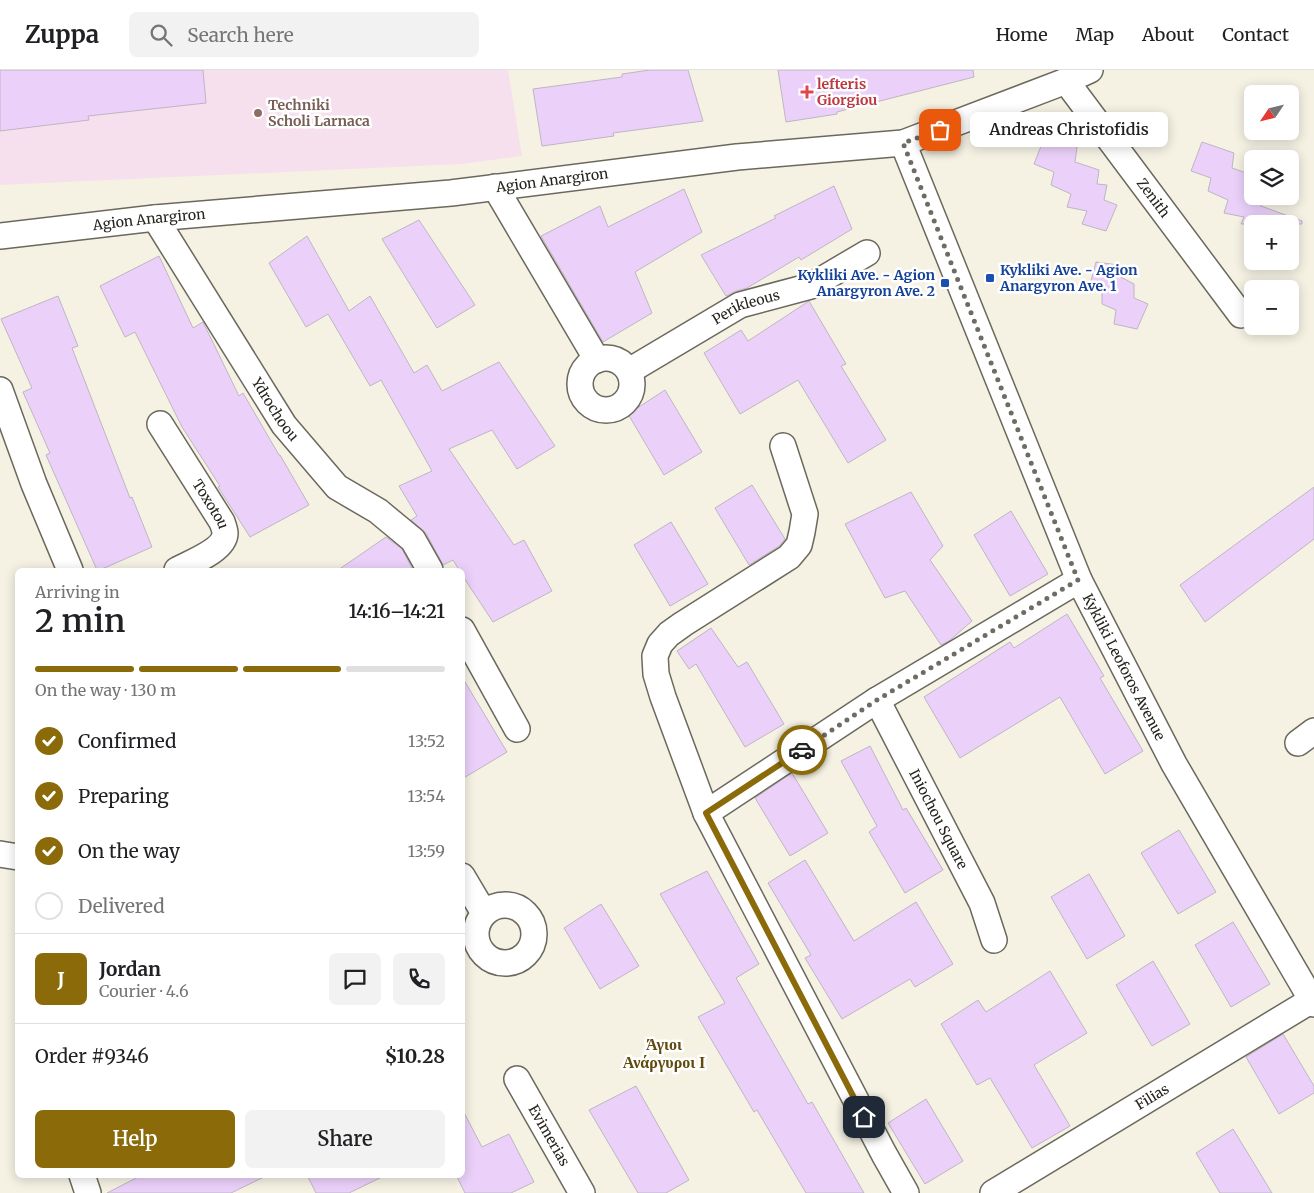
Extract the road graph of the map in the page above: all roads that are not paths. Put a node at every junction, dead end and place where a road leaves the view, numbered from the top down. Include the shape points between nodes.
1 (1090, 70) edge
2 (1066, 81) junction
3 (903, 143) junction
4 (495, 188) junction
5 (155, 218) junction
6 (0, 236) edge
7 (867, 254) dead end
8 (1241, 315) dead end
9 (597, 360) junction
10 (629, 371) junction
11 (0, 390) edge
12 (160, 424) dead end
13 (784, 446) dead end
14 (69, 568) edge
15 (181, 568) edge
16 (429, 568) edge
17 (1078, 580) junction
18 (465, 635) edge
19 (877, 700) junction
20 (517, 729) dead end
21 (706, 813) junction
22 (0, 854) edge
23 (15, 856) edge
24 (465, 881) edge
25 (484, 913) junction
26 (994, 940) dead end
27 (471, 953) edge
28 (1313, 1002) edge
29 (517, 1078) dead end
30 (83, 1178) edge
31 (88, 1193) edge
32 (582, 1193) edge
33 (906, 1193) edge
34 (993, 1193) edge

1 - 2 street, Agion Anargiron
2 - 3 street, Agion Anargiron
2 - 8 street, Zenith
3 - 4 street, Agion Anargiron via 737,157
3 - 17 street, Kykliki Leoforos Avenue
4 - 5 street, Agion Anargiron
4 - 9 street
5 - 6 street, Agion Anargiron
5 - 16 street, Ydrochoou via 284,425 337,487 378,511 413,540
7 - 10 street, Perikleous via 811,286 740,305
9 - 10 street via 615,359
9 - 10 street via 584,371 581,389 584,397 597,408 613,410 626,401 633,386
11 - 14 street
12 - 15 street, Toxotou via 222,522 225,533 216,550
13 - 21 street via 805,514 799,545 789,557 669,634 655,656 656,674 663,696
17 - 19 street
17 - 28 street, Kykliki Leoforos Avenue via 1174,764
18 - 20 street
19 - 21 street
19 - 26 street, Iniochou Square via 982,903
21 - 33 street
22 - 23 street
24 - 25 street
25 - 27 street
25 - 27 street via 503,905 522,910 530,918 533,928 531,948 524,956 505,963
28 - 34 street, Filias
29 - 32 street, Evimerias
30 - 31 street

